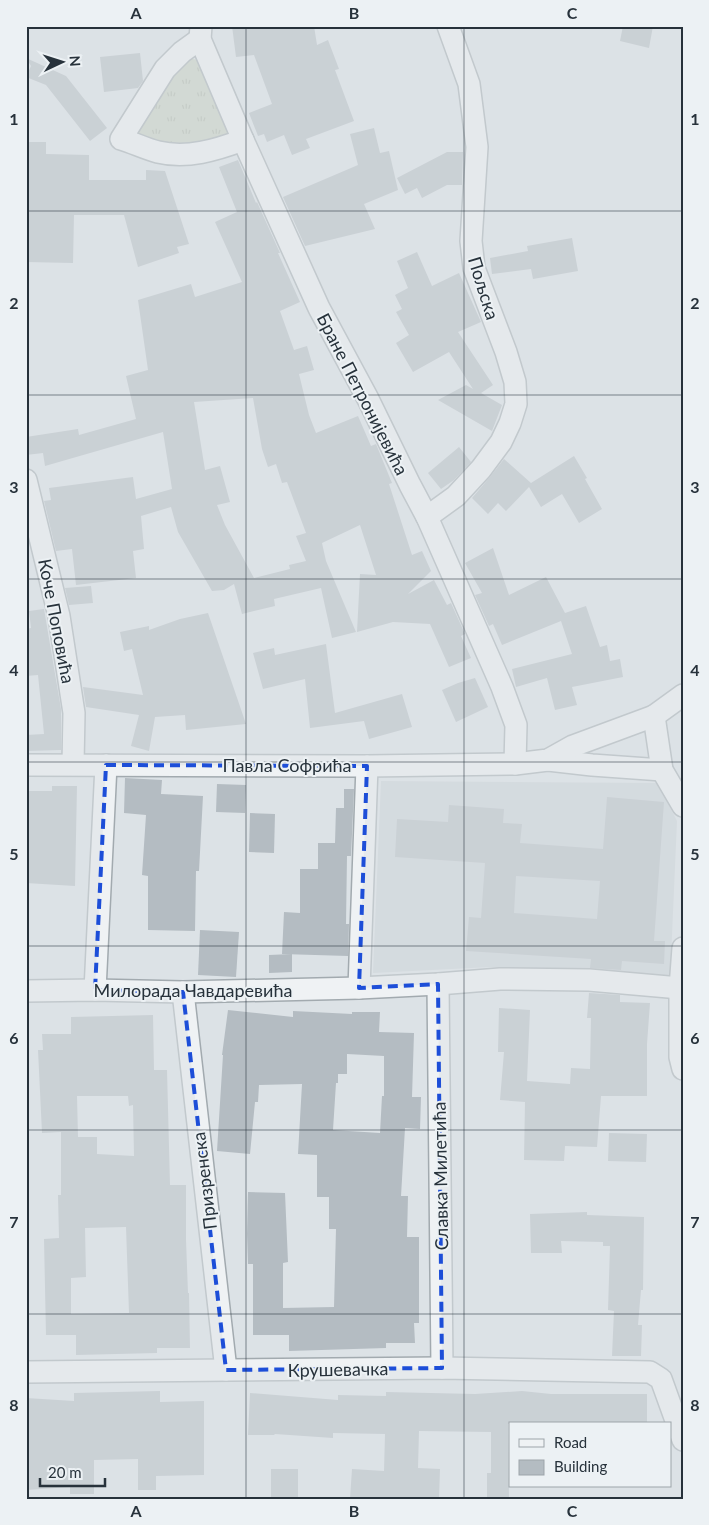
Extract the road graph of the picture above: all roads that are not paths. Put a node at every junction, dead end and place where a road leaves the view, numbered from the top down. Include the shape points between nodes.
1 (448, 26) edge
2 (200, 33) edge
3 (243, 140) junction
4 (26, 480) edge
5 (427, 517) junction
6 (683, 695) edge
7 (654, 716) junction
8 (548, 760) junction
9 (73, 764) junction
10 (516, 764) junction
11 (26, 765) edge
12 (106, 765) junction
13 (367, 766) junction
14 (662, 770) junction
15 (683, 806) edge
16 (683, 948) edge
17 (438, 984) junction
18 (359, 988) junction
19 (680, 988) junction
20 (95, 990) junction
21 (26, 991) edge
22 (183, 992) junction
23 (681, 1063) edge
24 (442, 1368) junction
25 (226, 1370) junction
26 (26, 1372) edge
27 (683, 1440) edge

1 - 5 street, Пољска via 469,84 477,147 471,241 474,268 506,352 516,404 501,442 481,469 456,496
2 - 3 street, Бране Петронијевића
2 - 3 street via 165,69 122,139 159,152 181,154 212,151
3 - 5 street, Бране Петронијевића via 319,308
4 - 9 street, Коче Поповића via 59,616 74,713
5 - 10 street, Бране Петронијевића via 510,705 516,725
6 - 7 street, Павла Софрића
7 - 8 street, Павла Софрића via 573,746
7 - 14 street
8 - 10 street, Павла Софрића
8 - 14 street, Павла Софрића
9 - 11 street, Павла Софрића
9 - 12 street, Павла Софрића
10 - 13 street, Павла Софрића
12 - 13 street, Павла Софрића
12 - 20 street
13 - 18 street
14 - 15 street
16 - 19 street
17 - 18 street, Милорада Чавдаревића
17 - 19 street, Милорада Чавдаревића via 500,979 569,980
17 - 24 street, Славка Милетића
18 - 22 street, Милорада Чавдаревића
19 - 23 street
20 - 21 street, Милорада Чавдаревића
20 - 22 street, Милорада Чавдаревића
22 - 25 street, Призренска
24 - 25 street, Крушевачка
24 - 27 street, Крушевачка via 650,1372 661,1379
25 - 26 street, Крушевачка

